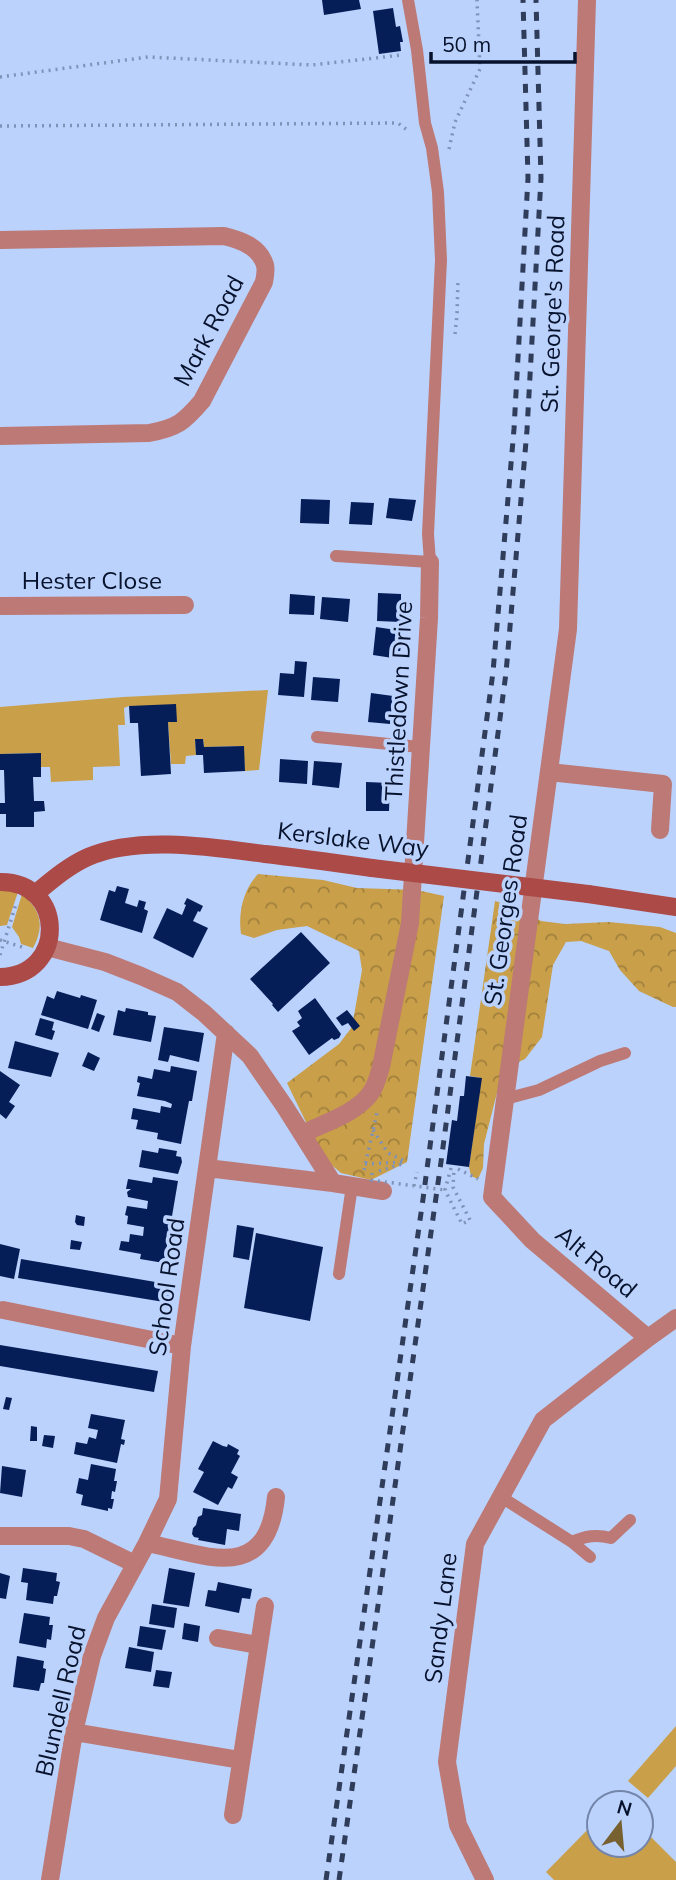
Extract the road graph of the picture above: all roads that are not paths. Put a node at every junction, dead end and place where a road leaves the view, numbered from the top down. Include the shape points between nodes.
1 (408, 0) edge
2 (587, 0) edge
3 (0, 240) edge
4 (0, 436) edge
5 (336, 556) dead end
6 (430, 562) junction
7 (185, 605) dead end
8 (0, 606) edge
9 (568, 629) joint
10 (317, 737) dead end
11 (420, 747) junction
12 (549, 772) junction
13 (660, 830) dead end
14 (0, 882) edge
15 (27, 893) junction
16 (676, 907) edge
17 (39, 949) junction
18 (0, 977) edge
19 (226, 1033) junction
20 (625, 1053) dead end
21 (505, 1099) junction
22 (302, 1134) junction
23 (207, 1168) junction
24 (333, 1183) junction
25 (352, 1186) junction
26 (383, 1191) dead end
27 (492, 1197) joint
28 (339, 1274) dead end
29 (4, 1310) dead end
30 (676, 1318) edge
31 (648, 1338) junction
32 (182, 1346) junction
33 (276, 1497) dead end
34 (501, 1497) junction
35 (630, 1520) dead end
36 (0, 1536) edge
37 (572, 1542) junction
38 (147, 1543) junction
39 (590, 1557) dead end
40 (135, 1564) junction
41 (265, 1606) dead end
42 (218, 1638) dead end
43 (258, 1646) junction
44 (74, 1732) junction
45 (240, 1760) junction
46 (233, 1815) dead end
47 (50, 1880) edge
48 (485, 1880) edge

1 - 6 lane via 438,192 441,260
2 - 9 street, St. George's Road
3 - 4 street, Mark Road via 224,236 244,241 265,265 264,282 202,401 171,429
5 - 6 lane
6 - 11 street, Thistledown Drive
7 - 8 street, Hester Close
9 - 12 street, St. Georges Road
10 - 11 lane
11 - 22 street, Thistledown Drive via 410,923 378,1077 358,1105
12 - 13 street via 663,784
12 - 21 street, St. Georges Road
14 - 15 street via 16,883
15 - 16 street, Kerslake Way, bridge via 89,856 124,847 174,844
15 - 17 street via 44,905 49,918 50,933
17 - 18 street via 40,959 30,968
17 - 19 street via 105,962 177,992
19 - 22 street via 250,1056
19 - 23 street, School Road
20 - 21 lane via 539,1090
21 - 27 street, St. Georges Road
22 - 24 street
23 - 24 street
23 - 32 street, School Road
24 - 25 street
25 - 26 street
25 - 28 lane
27 - 31 street, Alt Road via 532,1240
29 - 32 street
30 - 31 street
31 - 34 street, Sandy Lane via 543,1420
32 - 38 street, School Road via 168,1499
33 - 38 street via 271,1525 249,1554 219,1558
34 - 37 lane
34 - 48 street, Sandy Lane via 475,1544 447,1762 458,1825
35 - 37 lane via 611,1538 591,1535
36 - 40 street via 69,1535
37 - 39 lane
38 - 40 street, Blundell Road
40 - 44 street, Blundell Road via 106,1618
41 - 43 street
42 - 43 street
43 - 45 street
44 - 45 street
44 - 47 street, Blundell Road
45 - 46 street

